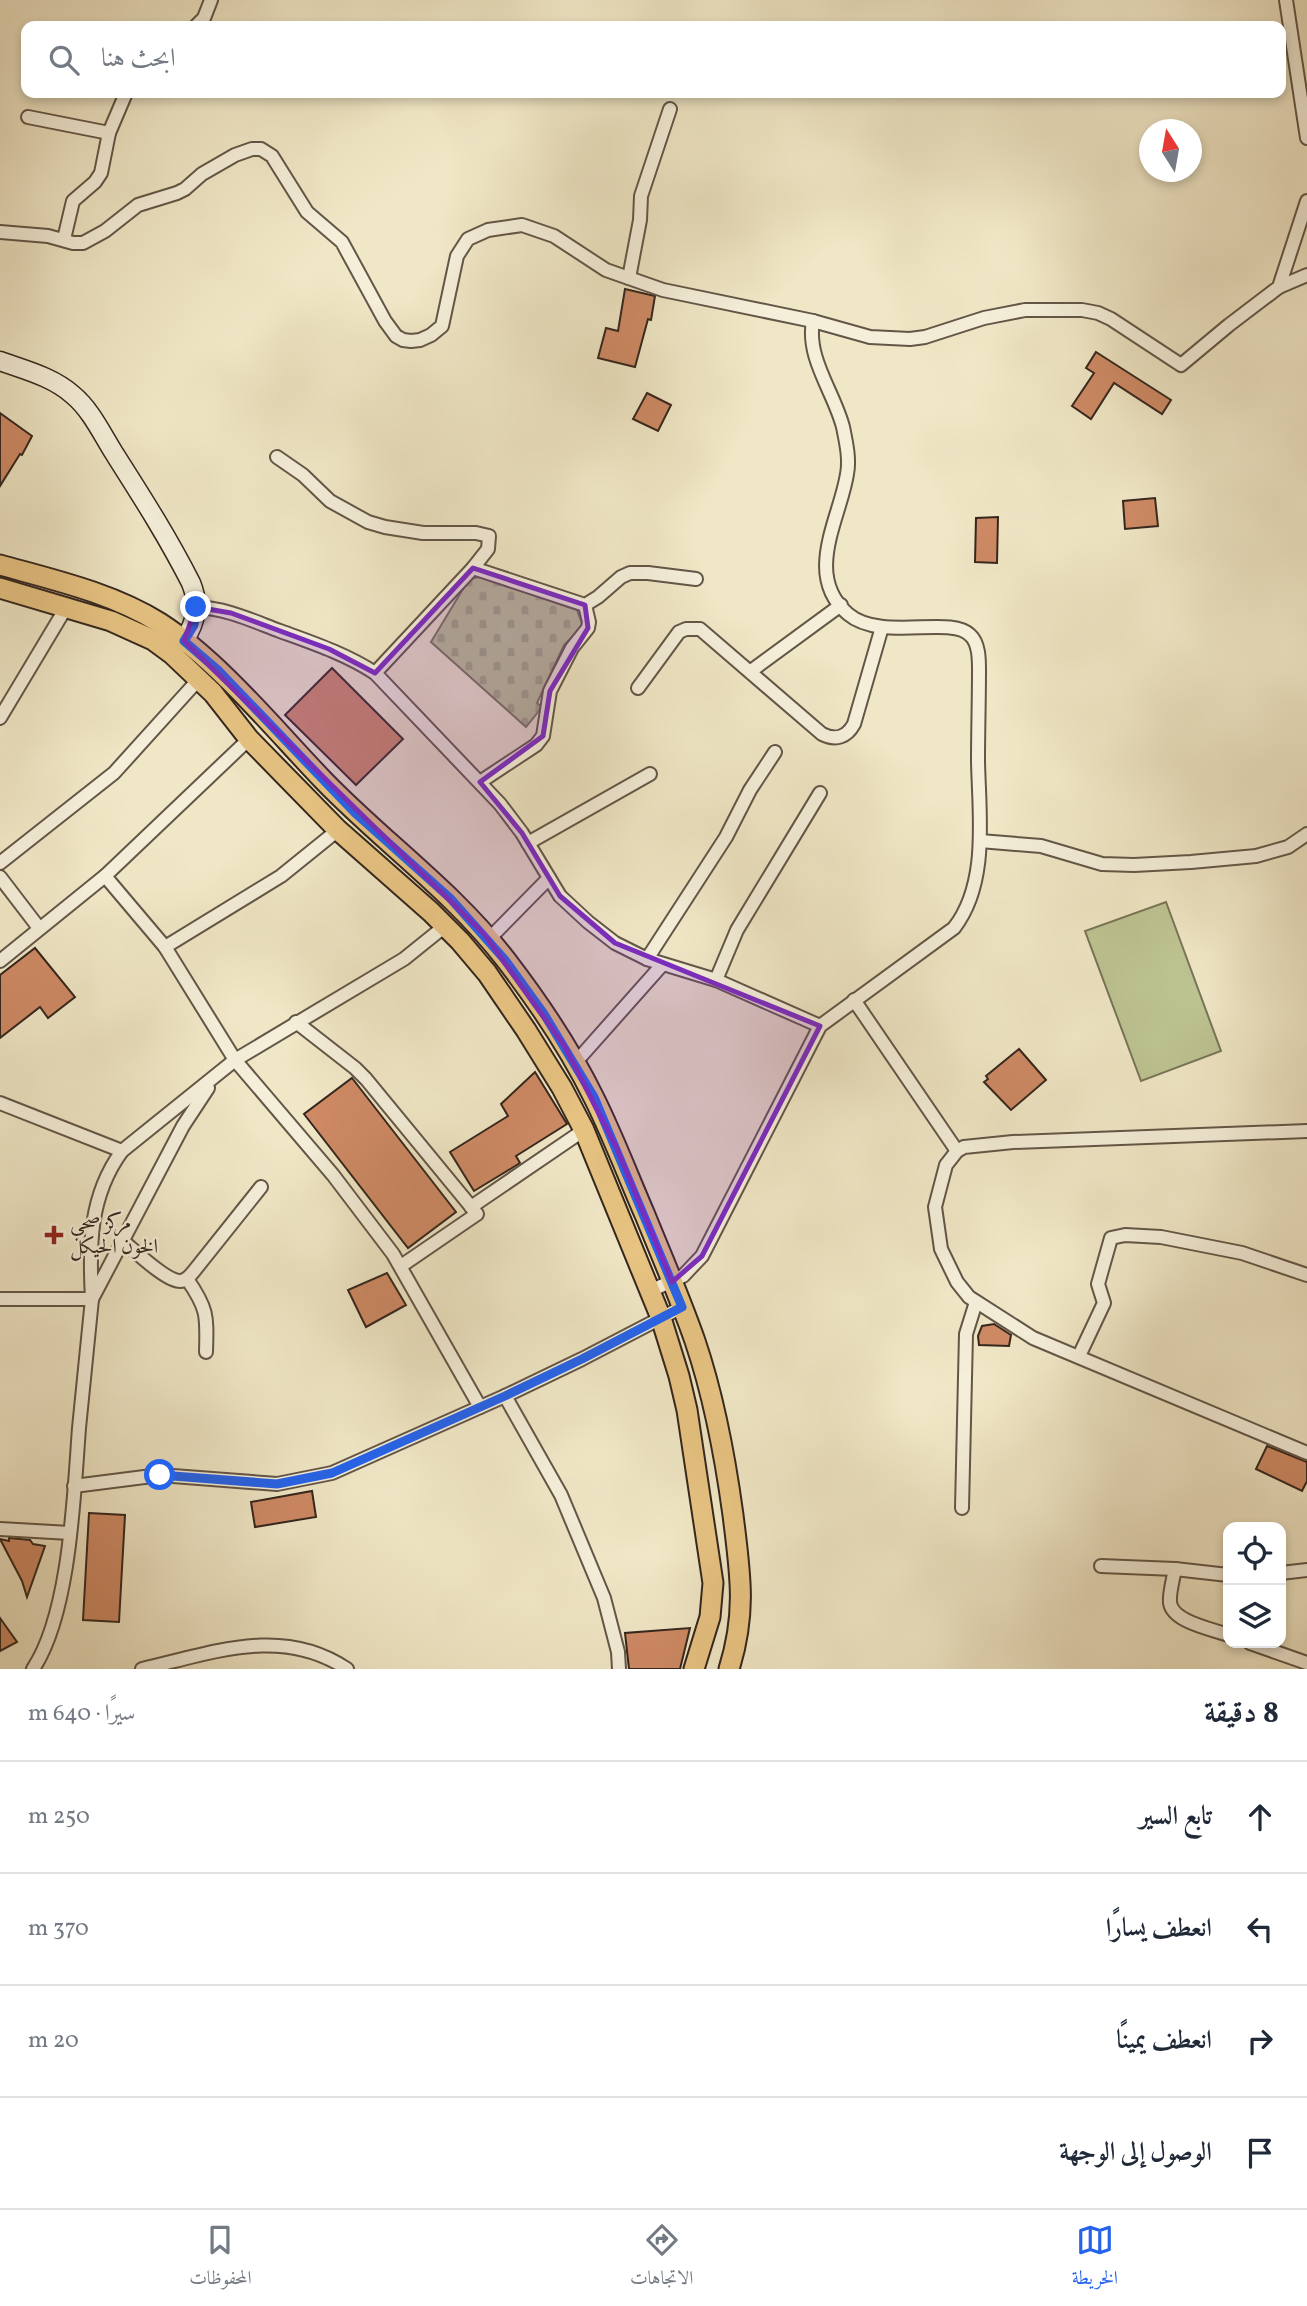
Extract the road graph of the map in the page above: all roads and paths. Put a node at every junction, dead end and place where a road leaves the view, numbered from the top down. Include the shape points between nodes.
1 (211, 0) edge
2 (1286, 0) edge
3 (201, 21) edge
4 (124, 98) edge
5 (670, 109) dead end
6 (28, 117) dead end
7 (109, 134) junction
8 (1307, 138) edge
9 (1307, 201) edge
10 (0, 232) edge
11 (64, 239) junction
12 (1307, 275) edge
13 (629, 278) junction
14 (1279, 287) junction
15 (813, 321) junction
16 (0, 361) edge
17 (277, 457) dead end
18 (0, 565) edge
19 (473, 568) junction
20 (696, 579) dead end
21 (0, 588) edge
22 (585, 605) junction
23 (841, 605) junction
24 (67, 606) junction
25 (196, 607) junction
26 (882, 627) junction
27 (184, 641) junction
28 (751, 671) junction
29 (375, 673) junction
30 (199, 679) junction
31 (638, 688) dead end
32 (0, 718) edge
33 (249, 739) junction
34 (775, 752) dead end
35 (650, 774) dead end
36 (480, 782) junction
37 (821, 793) dead end
38 (338, 830) junction
39 (1307, 835) edge
40 (980, 841) junction
41 (528, 843) junction
42 (0, 863) edge
43 (106, 876) junction
44 (0, 877) edge
45 (549, 878) junction
46 (445, 926) junction
47 (39, 928) junction
48 (488, 940) junction
49 (165, 947) junction
50 (647, 959) junction
51 (0, 961) edge
52 (662, 965) junction
53 (716, 980) junction
54 (854, 1000) junction
55 (296, 1022) junction
56 (820, 1026) junction
57 (235, 1060) junction
58 (575, 1063) junction
59 (219, 1073) junction
60 (0, 1103) edge
61 (583, 1130) junction
62 (1307, 1131) edge
63 (957, 1151) junction
64 (122, 1152) junction
65 (261, 1187) dead end
66 (471, 1206) junction
67 (123, 1241) junction
68 (401, 1266) junction
69 (1307, 1275) edge
70 (187, 1279) junction
71 (673, 1282) junction
72 (650, 1291) junction
73 (0, 1299) edge
74 (92, 1299) junction
75 (976, 1302) junction
76 (682, 1307) junction
77 (661, 1318) junction
78 (206, 1352) dead end
79 (1079, 1356) junction
80 (505, 1396) junction
81 (480, 1408) junction
82 (1307, 1453) edge
83 (74, 1486) junction
84 (962, 1508) dead end
85 (0, 1529) edge
86 (70, 1533) junction
87 (1101, 1566) dead end
88 (1175, 1569) junction
89 (1307, 1570) edge
90 (1286, 1572) edge
91 (1223, 1574) edge
92 (1223, 1633) edge
93 (1264, 1648) edge
94 (1307, 1663) edge
95 (38, 1668) edge
96 (142, 1669) edge
97 (347, 1669) edge
98 (619, 1669) edge
99 (694, 1669) edge
100 (729, 1669) edge

1 - 3 street
2 - 8 street
4 - 7 street
5 - 13 street via 641,196
6 - 7 street
7 - 11 street via 101,173 73,201
9 - 14 street
10 - 11 street
11 - 13 street via 83,243 138,205 185,189 243,151 261,149 272,156 307,212 342,242 391,330 403,340 420,340 442,326 461,248 467,239 488,230 531,226 596,265
12 - 14 street
13 - 15 street via 682,295
14 - 15 street via 1181,365 1111,319 1082,310 1004,313 910,339 870,337
15 - 23 street via 811,341 842,425 848,458 826,560 832,592
16 - 25 main road via 49,379 85,407 162,527 191,583
17 - 19 street via 330,501 368,522 423,533 489,536 488,549
18 - 27 main road via 114,600 162,624
19 - 22 street
19 - 29 street
20 - 22 street via 630,573
21 - 24 main road
22 - 36 street via 588,628 550,691 542,736 536,745
23 - 26 street via 860,622
23 - 28 street
24 - 30 main road via 153,640
24 - 32 street
25 - 27 main road via 194,625
25 - 29 street via 231,613 329,649
26 - 28 street via 854,724 844,736 822,734
26 - 40 street via 959,628 975,642
27 - 48 main road
28 - 31 street via 693,627 679,632
29 - 36 street
30 - 33 main road
30 - 42 street via 114,773
33 - 38 main road
33 - 43 street
34 - 50 street
35 - 41 street
36 - 41 street
37 - 53 street via 737,930
38 - 46 main road
38 - 49 street via 281,876
39 - 40 street via 1288,847 1256,856 1134,865 1102,864 1041,846
40 - 54 street via 976,876 954,928
41 - 45 street
43 - 47 street
43 - 49 street
44 - 47 street
45 - 48 street
45 - 50 street via 560,896 588,922
46 - 55 street via 404,959
46 - 61 main road via 507,1002
47 - 51 street
48 - 58 main road
49 - 57 street
50 - 52 street
52 - 53 street
52 - 58 street
53 - 56 street
54 - 56 street
54 - 63 street
55 - 57 street
55 - 66 street via 366,1079
56 - 71 street via 702,1256
57 - 59 street
57 - 68 street via 333,1175
58 - 71 main road via 605,1120
59 - 64 street
59 - 67 street via 191,1113
60 - 64 street
61 - 66 street
61 - 72 main road
62 - 63 street via 987,1144
63 - 75 street via 946,1165 938,1192 937,1224 947,1265
64 - 74 street via 104,1180 92,1228
65 - 70 street
66 - 68 street via 477,1214
67 - 70 street via 170,1278
67 - 74 street
68 - 81 street
69 - 79 street via 1242,1253 1161,1237 1111,1238 1098,1284 1104,1303
70 - 78 street via 207,1317
71 - 72 street
71 - 76 main road
72 - 77 main road
73 - 74 street
74 - 83 street
75 - 79 street via 1033,1338
75 - 84 street via 966,1334
76 - 77 street
76 - 100 main road via 715,1415 729,1488 742,1595
77 - 80 street
77 - 99 main road via 687,1410 713,1583 710,1617
79 - 82 street
80 - 81 street
80 - 98 street via 561,1495 604,1598
81 - 83 street via 315,1478 277,1484 160,1475
83 - 86 street
85 - 86 street
86 - 95 street via 58,1603
87 - 88 street
88 - 91 street
88 - 92 street via 1170,1595 1173,1612
89 - 90 street
93 - 94 street
96 - 97 street via 264,1644 303,1648

